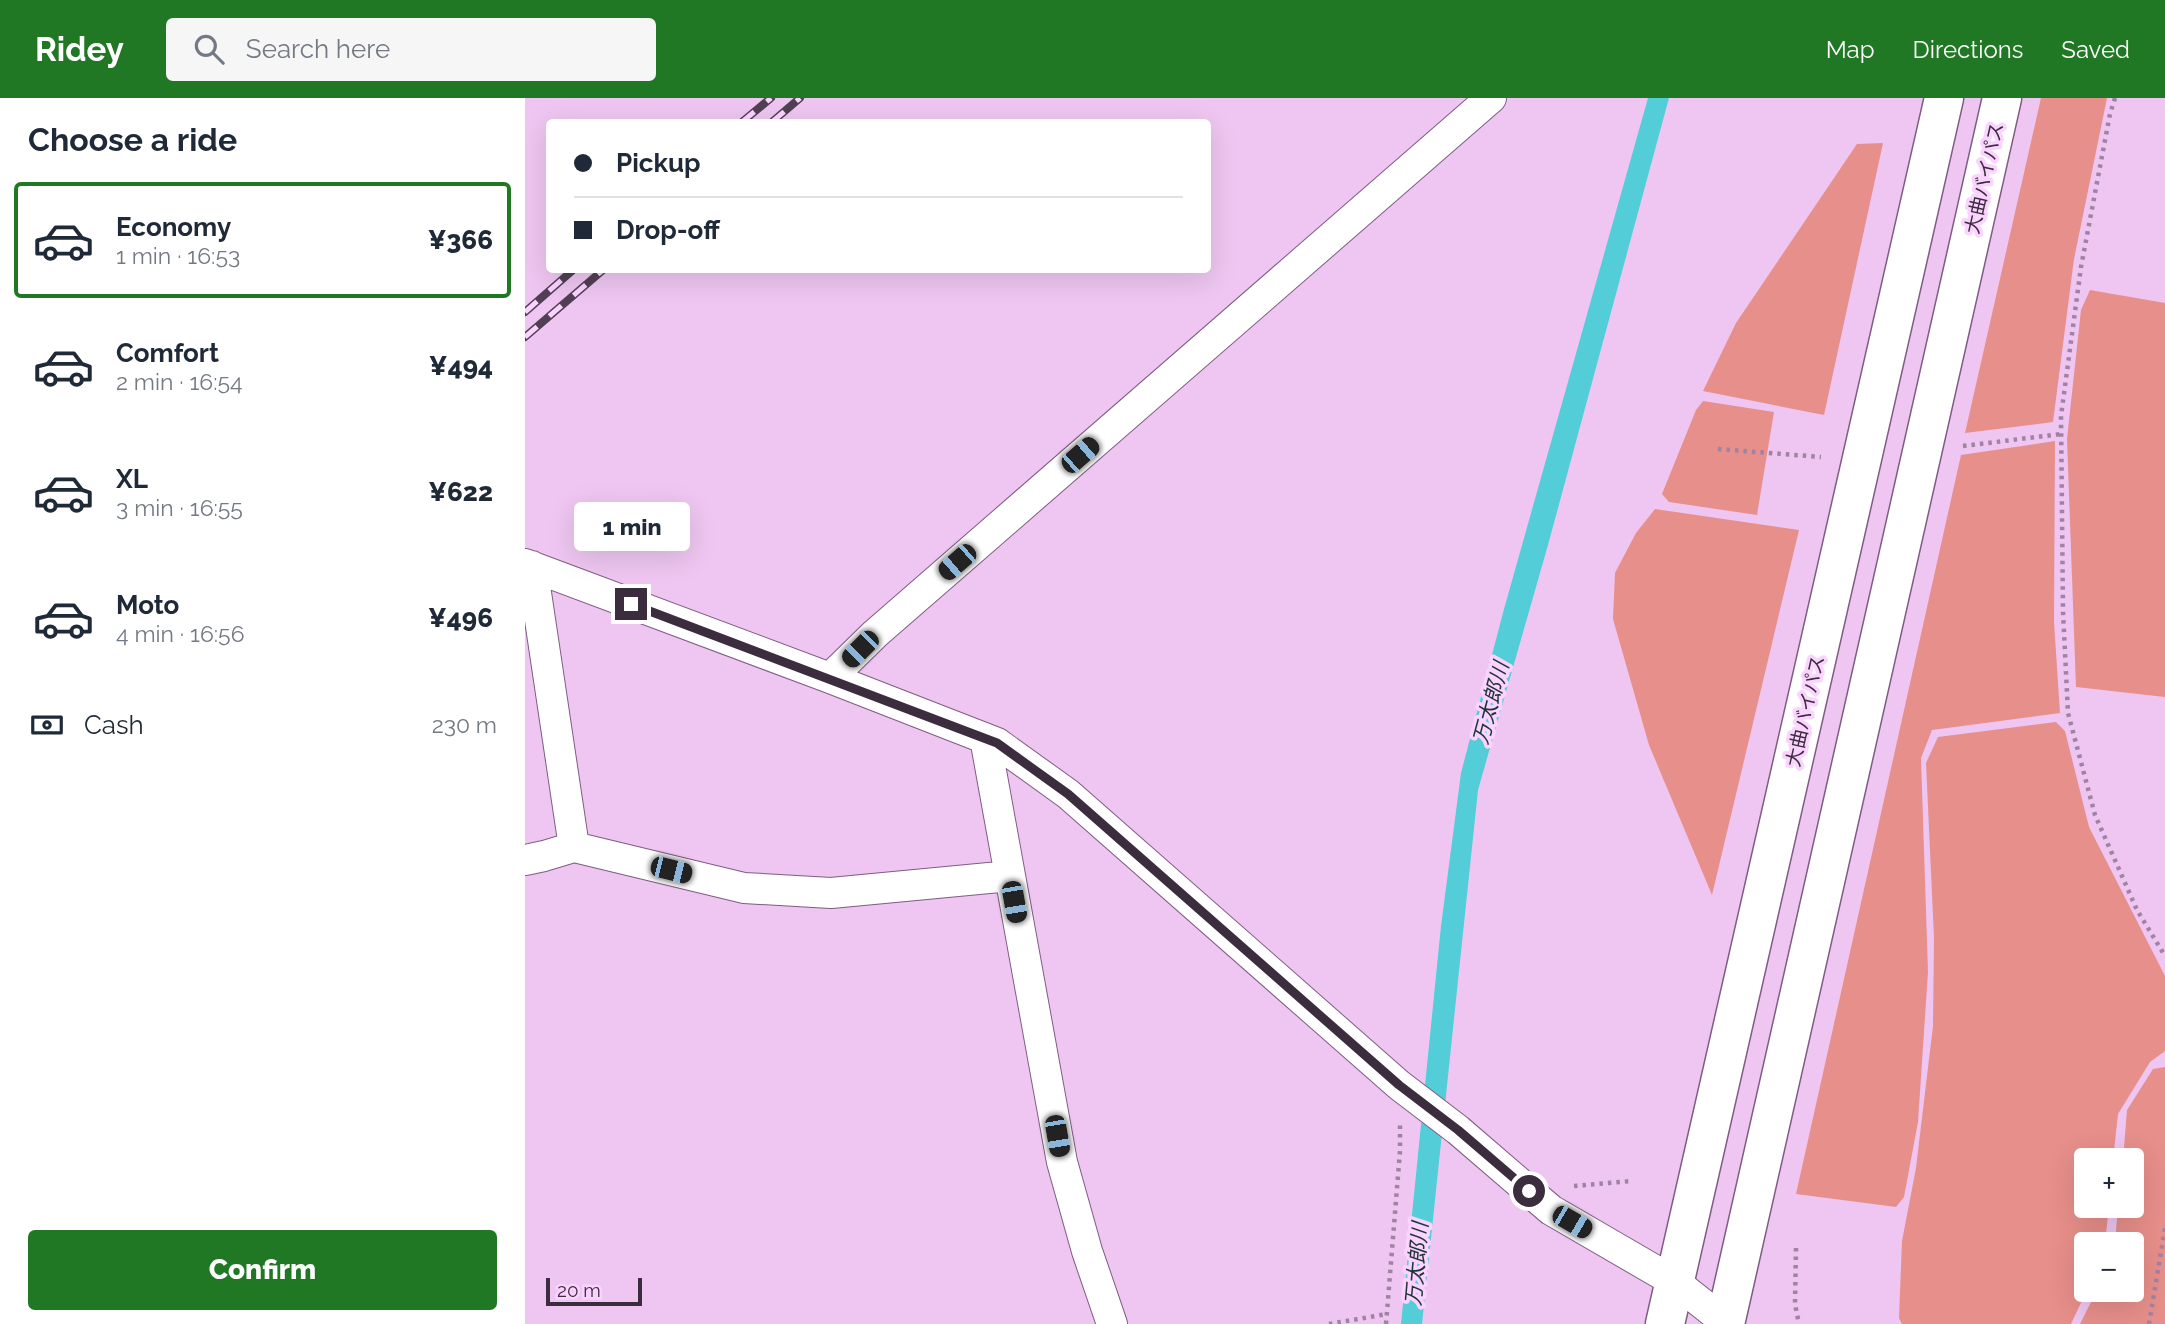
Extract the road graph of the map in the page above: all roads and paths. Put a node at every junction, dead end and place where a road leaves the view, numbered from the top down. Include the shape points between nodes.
1 (1491, 98) edge
2 (1944, 98) edge
3 (2002, 98) edge
4 (2115, 98) edge
5 (2061, 434) junction
6 (1962, 446) dead end
7 (1718, 449) dead end
8 (1821, 457) dead end
9 (528, 565) edge
10 (830, 678) junction
11 (985, 738) junction
12 (574, 847) junction
13 (525, 860) edge
14 (1010, 876) junction
15 (2165, 956) edge
16 (1400, 1086) junction
17 (1632, 1181) dead end
18 (1590, 1184) dead end
19 (2165, 1228) edge
20 (1796, 1248) dead end
21 (1675, 1282) junction
22 (1387, 1314) junction
23 (1726, 1323) edge
24 (1112, 1324) edge
25 (1329, 1324) edge
26 (1386, 1324) edge
27 (1665, 1324) edge
28 (1799, 1324) edge
29 (2149, 1324) edge

1 - 10 street
2 - 21 highway, 大曲バイパス
3 - 23 highway, 大曲バイパス
4 - 5 path via 2081,267
5 - 6 path
5 - 15 path via 2068,713 2095,815 2137,910
7 - 8 path
9 - 10 street
9 - 12 street
10 - 11 street
11 - 14 street
11 - 16 street via 1068,794
12 - 13 street
12 - 14 street via 744,888 831,893
14 - 24 street via 1062,1162
16 - 21 street via 1551,1210
16 - 22 path via 1400,1152
17 - 18 path
19 - 29 path
20 - 28 path
21 - 23 street
21 - 27 highway, 大曲バイパス
22 - 25 path
22 - 26 path

